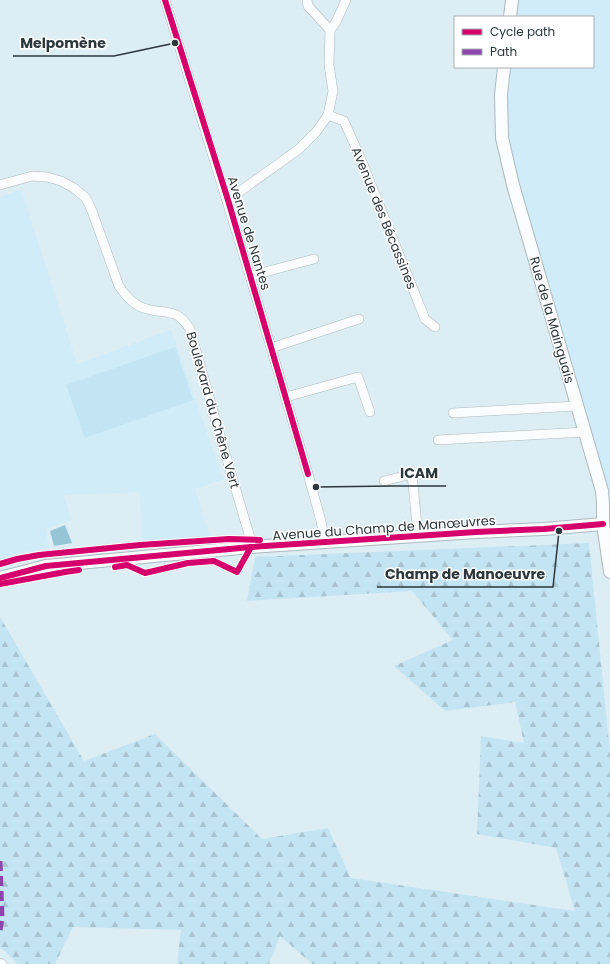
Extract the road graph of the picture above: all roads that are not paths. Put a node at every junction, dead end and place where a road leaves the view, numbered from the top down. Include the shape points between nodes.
1 (165, 0) edge
2 (307, 0) edge
3 (346, 0) edge
4 (512, 0) edge
5 (510, 16) edge
6 (330, 30) junction
7 (504, 68) edge
8 (328, 115) junction
9 (0, 185) edge
10 (228, 200) junction
11 (314, 259) dead end
12 (250, 276) junction
13 (359, 319) dead end
14 (435, 326) dead end
15 (271, 348) junction
16 (286, 397) junction
17 (576, 406) junction
18 (370, 412) dead end
19 (453, 413) dead end
20 (585, 432) junction
21 (438, 440) dead end
22 (384, 481) dead end
23 (603, 524) junction
24 (418, 536) junction
25 (325, 542) junction
26 (251, 547) junction
27 (610, 572) edge
28 (0, 578) edge

1 - 10 street, Avenue de Nantes
2 - 6 street via 308,6
3 - 6 street
4 - 5 street
6 - 8 street via 329,65 333,91
7 - 17 street, Rue de la Mainguais via 501,95 502,138
8 - 10 street via 299,149
8 - 14 street, Avenue des Bécassines via 344,121 425,319
9 - 26 street, Boulevard du Chêne Vert via 32,176 61,181 74,188 86,198 119,286 126,296 147,309 178,315 185,321 190,329
10 - 12 street, Avenue de Nantes
11 - 12 street
12 - 15 street, Avenue de Nantes
13 - 15 street
15 - 16 street, Avenue de Nantes
16 - 18 street via 358,377
16 - 25 street, Avenue de Nantes via 322,521
17 - 19 street
17 - 20 street, Rue de la Mainguais
20 - 21 street
20 - 23 street, Rue de la Mainguais via 602,491
22 - 24 street via 412,474
23 - 24 street, Avenue du Champ de Manœuvres
23 - 27 street, Rue de la Mainguais
24 - 25 street, Avenue du Champ de Manœuvres
25 - 26 street, Avenue du Champ de Manœuvres
26 - 28 street, Avenue du Champ de Manœuvres via 46,566

